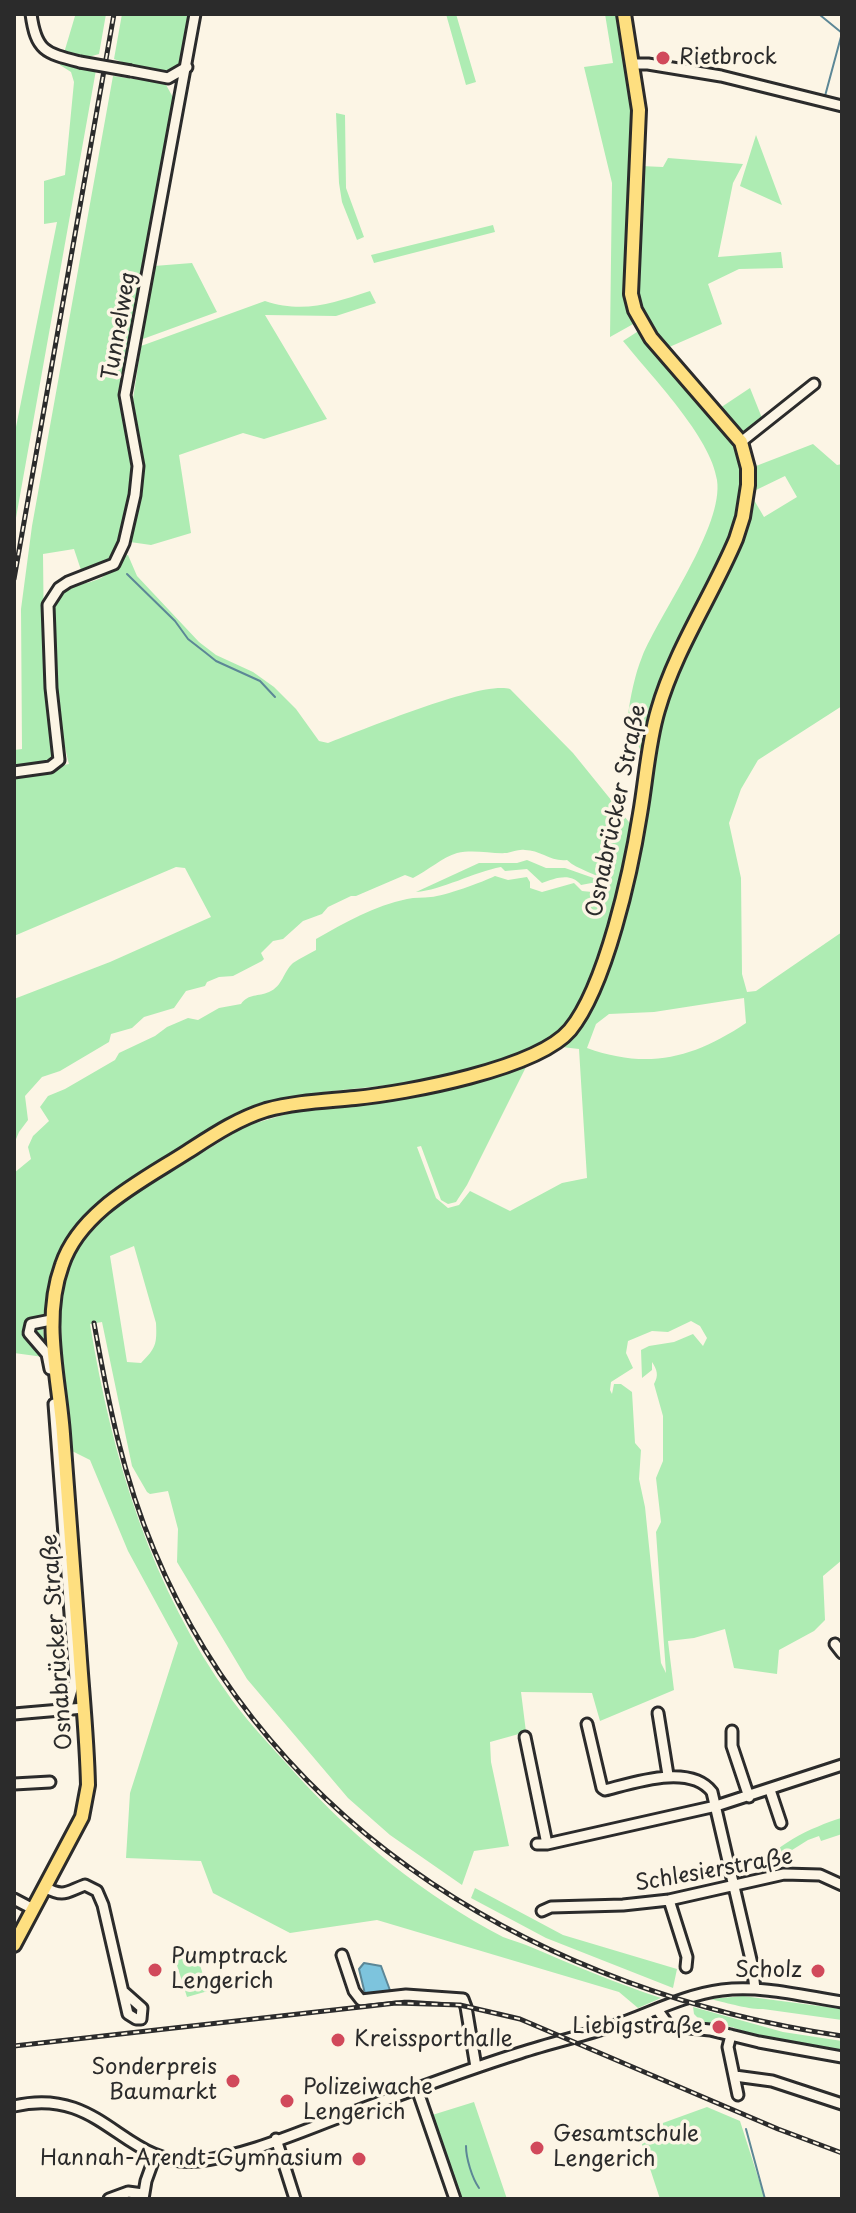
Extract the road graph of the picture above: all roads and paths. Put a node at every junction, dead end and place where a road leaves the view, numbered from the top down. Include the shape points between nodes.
1 (31, 14) edge
2 (195, 14) edge
3 (624, 14) edge
4 (633, 64) junction
5 (187, 67) junction
6 (168, 78) junction
7 (181, 98) junction
8 (842, 106) edge
9 (814, 384) dead end
10 (741, 442) junction
11 (14, 772) edge
12 (51, 1320) junction
13 (835, 1644) dead end
14 (842, 1653) edge
15 (84, 1708) junction
16 (66, 1710) junction
17 (658, 1713) dead end
18 (14, 1714) edge
19 (587, 1724) dead end
20 (732, 1731) dead end
21 (525, 1737) dead end
22 (842, 1765) edge
23 (668, 1775) junction
24 (50, 1782) dead end
25 (14, 1784) edge
26 (770, 1790) junction
27 (749, 1797) junction
28 (716, 1806) junction
29 (781, 1823) dead end
30 (842, 1885) edge
31 (731, 1886) junction
32 (44, 1887) junction
33 (14, 1899) edge
34 (669, 1900) junction
35 (33, 1909) junction
36 (542, 1911) dead end
37 (14, 1945) edge
38 (342, 1955) dead end
39 (686, 1967) dead end
40 (755, 1989) junction
41 (124, 1992) dead end
42 (842, 2002) edge
43 (657, 2009) junction
44 (731, 2035) junction
45 (842, 2057) edge
46 (476, 2067) junction
47 (735, 2076) junction
48 (417, 2089) junction
49 (738, 2095) dead end
50 (842, 2104) edge
51 (14, 2106) edge
52 (276, 2139) junction
53 (155, 2156) junction
54 (143, 2196) edge
55 (109, 2199) edge
56 (295, 2199) edge
57 (455, 2199) edge

1 - 6 street, bridge via 38,45 50,54
2 - 5 street
3 - 4 main road
4 - 8 street via 721,76
4 - 10 main road via 639,110 630,277 635,310 651,338
5 - 6 street
5 - 7 street
6 - 7 street
7 - 11 street, Tunnelweg via 125,395 138,466 124,543 114,564 68,582 48,605 59,760 50,767
9 - 10 street
10 - 12 main road, Osnabrücker Straße via 748,468 743,517 663,691 635,842 608,949 589,999 568,1032 536,1054 497,1067 414,1089 287,1106 231,1125 108,1204 82,1231 60,1270
12 - 15 main road, Osnabrücker Straße
12 - 16 street, Osnabrücker Straße via 31,1324 29,1333 47,1354 54,1400 75,1679
13 - 14 street
15 - 16 street
15 - 32 main road, Osnabrücker Straße via 86,1802
16 - 18 street
17 - 23 street
19 - 23 street via 602,1788
20 - 27 street
21 - 28 street via 542,1844
22 - 26 street
23 - 28 street via 708,1787
24 - 25 street
26 - 27 street
26 - 29 street
27 - 28 street
28 - 31 street
30 - 31 street, Schlesierstraße via 802,1873
31 - 34 street, Schlesierstraße
31 - 40 street
32 - 35 main road, Osnabrücker Straße
32 - 41 street via 60,1894 85,1885 97,1891
33 - 35 street
34 - 36 street, Schlesierstraße
34 - 39 street
35 - 37 main road, Osnabrücker Straße
38 - 46 street via 361,2000 406,1995 463,1999
40 - 42 street
40 - 43 street via 708,1992
43 - 44 street via 669,2026
43 - 46 street
44 - 45 street
44 - 47 street via 728,2047
46 - 48 street
47 - 49 street
47 - 50 street via 772,2081
48 - 52 street
48 - 57 street
51 - 53 street via 37,2102 80,2108
52 - 53 street via 201,2161
52 - 56 street
53 - 54 street
54 - 55 street via 128,2192

